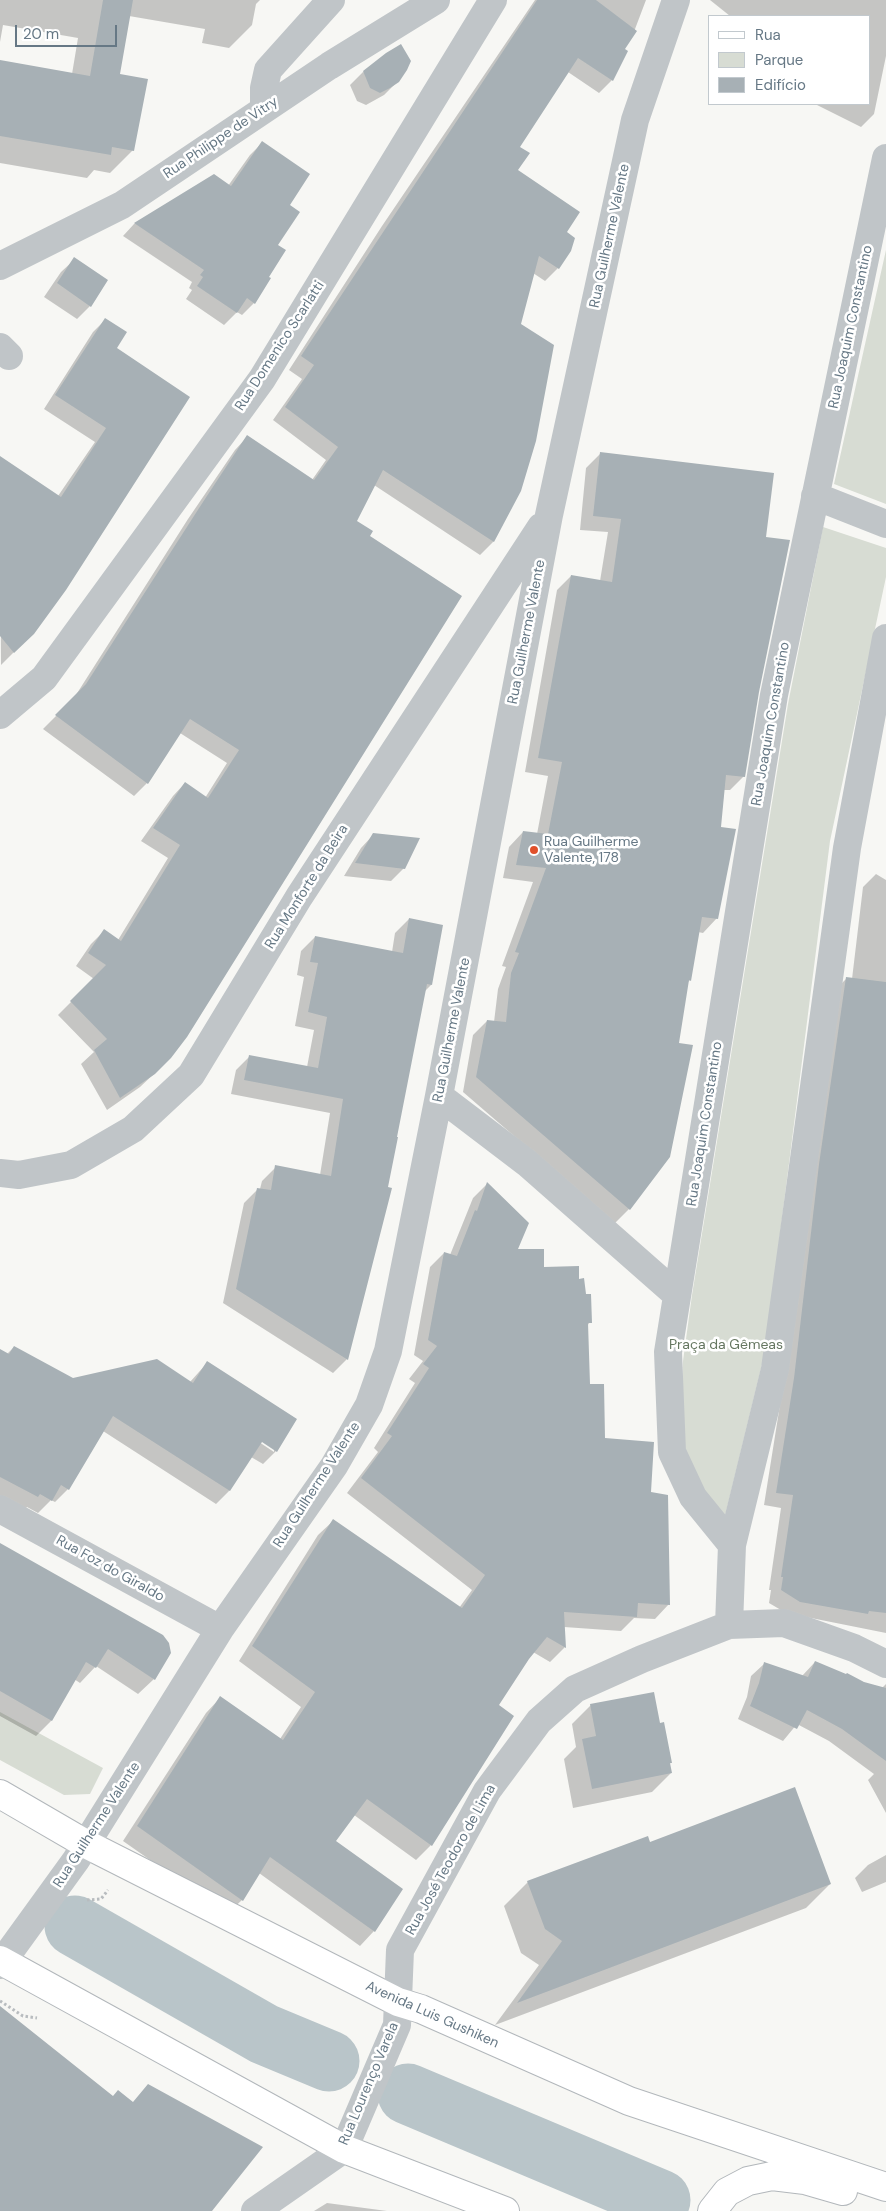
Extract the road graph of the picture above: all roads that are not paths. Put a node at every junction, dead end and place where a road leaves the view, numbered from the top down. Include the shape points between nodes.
1 (331, 0) edge
2 (436, 0) edge
3 (493, 0) edge
4 (676, 0) edge
5 (264, 110) junction
6 (886, 158) edge
7 (0, 266) edge
8 (816, 496) junction
9 (549, 516) junction
10 (886, 524) edge
11 (886, 638) edge
12 (0, 715) edge
13 (439, 1096) junction
14 (0, 1172) edge
15 (677, 1295) junction
16 (0, 1509) edge
17 (732, 1545) junction
18 (729, 1625) junction
19 (220, 1629) junction
20 (886, 1664) edge
21 (0, 1794) edge
22 (86, 1844) junction
23 (1, 1962) edge
24 (398, 2002) junction
25 (344, 2149) junction
26 (886, 2187) edge
27 (886, 2201) edge
28 (254, 2211) edge
29 (505, 2211) edge
30 (712, 2211) edge

1 - 5 street via 268,70
2 - 5 street, Rua Philippe de Vitry
3 - 12 street, Rua Domenico Scarlatti via 262,379 44,678
4 - 9 street, Rua Guilherme Valente via 635,120
5 - 7 street, Rua Philippe de Vitry via 122,205
6 - 8 street, Rua Joaquim Constantino
8 - 10 street
8 - 15 street, Rua Joaquim Constantino via 774,695
9 - 13 street, Rua Guilherme Valente
9 - 14 street, Rua Monforte da Beira via 299,897 191,1075 133,1129 71,1165 19,1175
11 - 17 street via 847,848 775,1370
13 - 15 street via 527,1163
13 - 19 street, Rua Guilherme Valente via 388,1351 369,1405 334,1466
15 - 17 street, Rua Joaquim Constantino via 668,1352 672,1452 693,1497
16 - 19 street, Rua Foz do Giraldo
17 - 18 street
18 - 20 street, Rua José Teodoro de Lima via 784,1623 854,1648
18 - 24 street, Rua José Teodoro de Lima via 575,1689 539,1721 487,1791 400,1950
19 - 22 street, Rua Guilherme Valente
21 - 22 main road, Avenida Luis Gushiken
22 - 23 street, Rua Guilherme Valente
22 - 24 main road, Avenida Luis Gushiken
23 - 25 main road
24 - 25 street, Rua Lourenço Varela via 397,2025
24 - 26 main road, Avenida Luis Gushiken via 629,2101
25 - 28 street, Rua Lourenço Varela
25 - 29 main road
27 - 30 main road via 805,2180 772,2176 748,2181 727,2192

